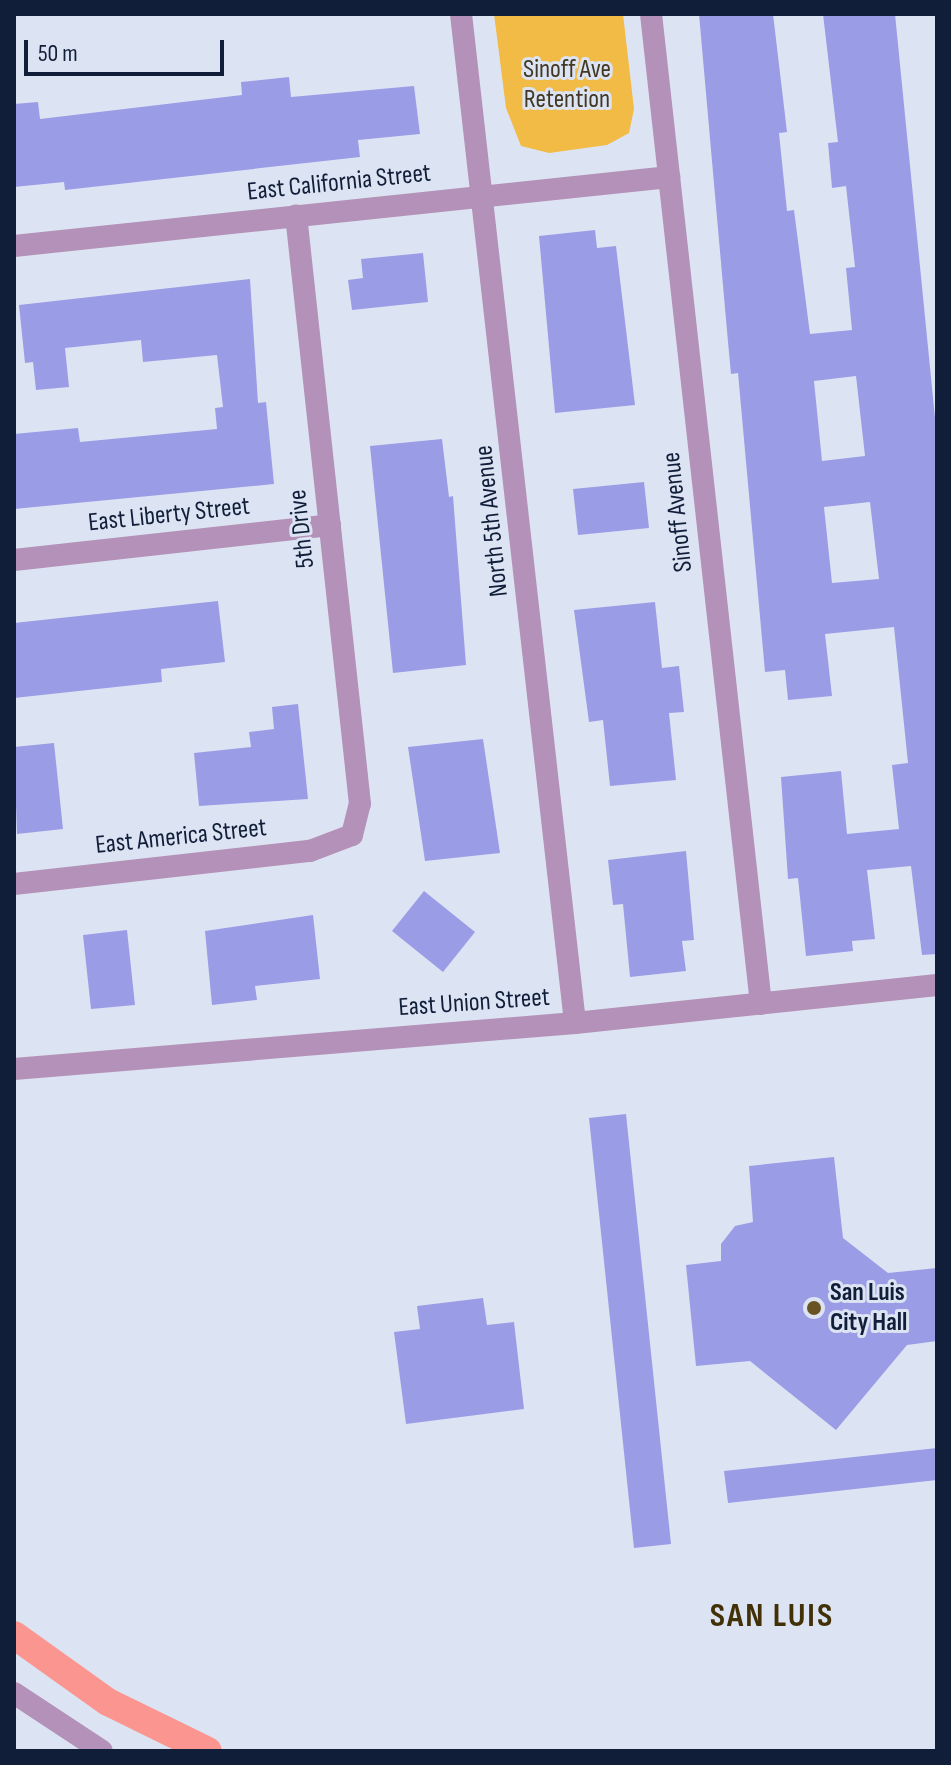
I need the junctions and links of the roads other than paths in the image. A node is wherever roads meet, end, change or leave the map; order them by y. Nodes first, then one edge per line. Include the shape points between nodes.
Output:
1 (461, 14) edge
2 (651, 14) edge
3 (669, 177) junction
4 (484, 196) junction
5 (296, 215) junction
6 (14, 246) edge
7 (330, 525) junction
8 (14, 560) edge
9 (352, 835) joint
10 (14, 884) edge
11 (937, 985) edge
12 (761, 1004) junction
13 (575, 1023) junction
14 (14, 1069) edge
15 (14, 1693) edge
16 (102, 1751) edge

1 - 4 street, North 5th Avenue
2 - 3 street, Sinoff Avenue
3 - 4 street, East California Street
3 - 12 street, Sinoff Avenue
4 - 5 street, East California Street
4 - 13 street, North 5th Avenue
5 - 6 street, East California Street
5 - 7 street, 5th Drive
7 - 8 street, East Liberty Street
7 - 9 street, 5th Drive via 360,804
9 - 10 street, East America Street via 310,851
11 - 12 street, East Union Street
12 - 13 street, East Union Street
13 - 14 street, East Union Street
15 - 16 street

